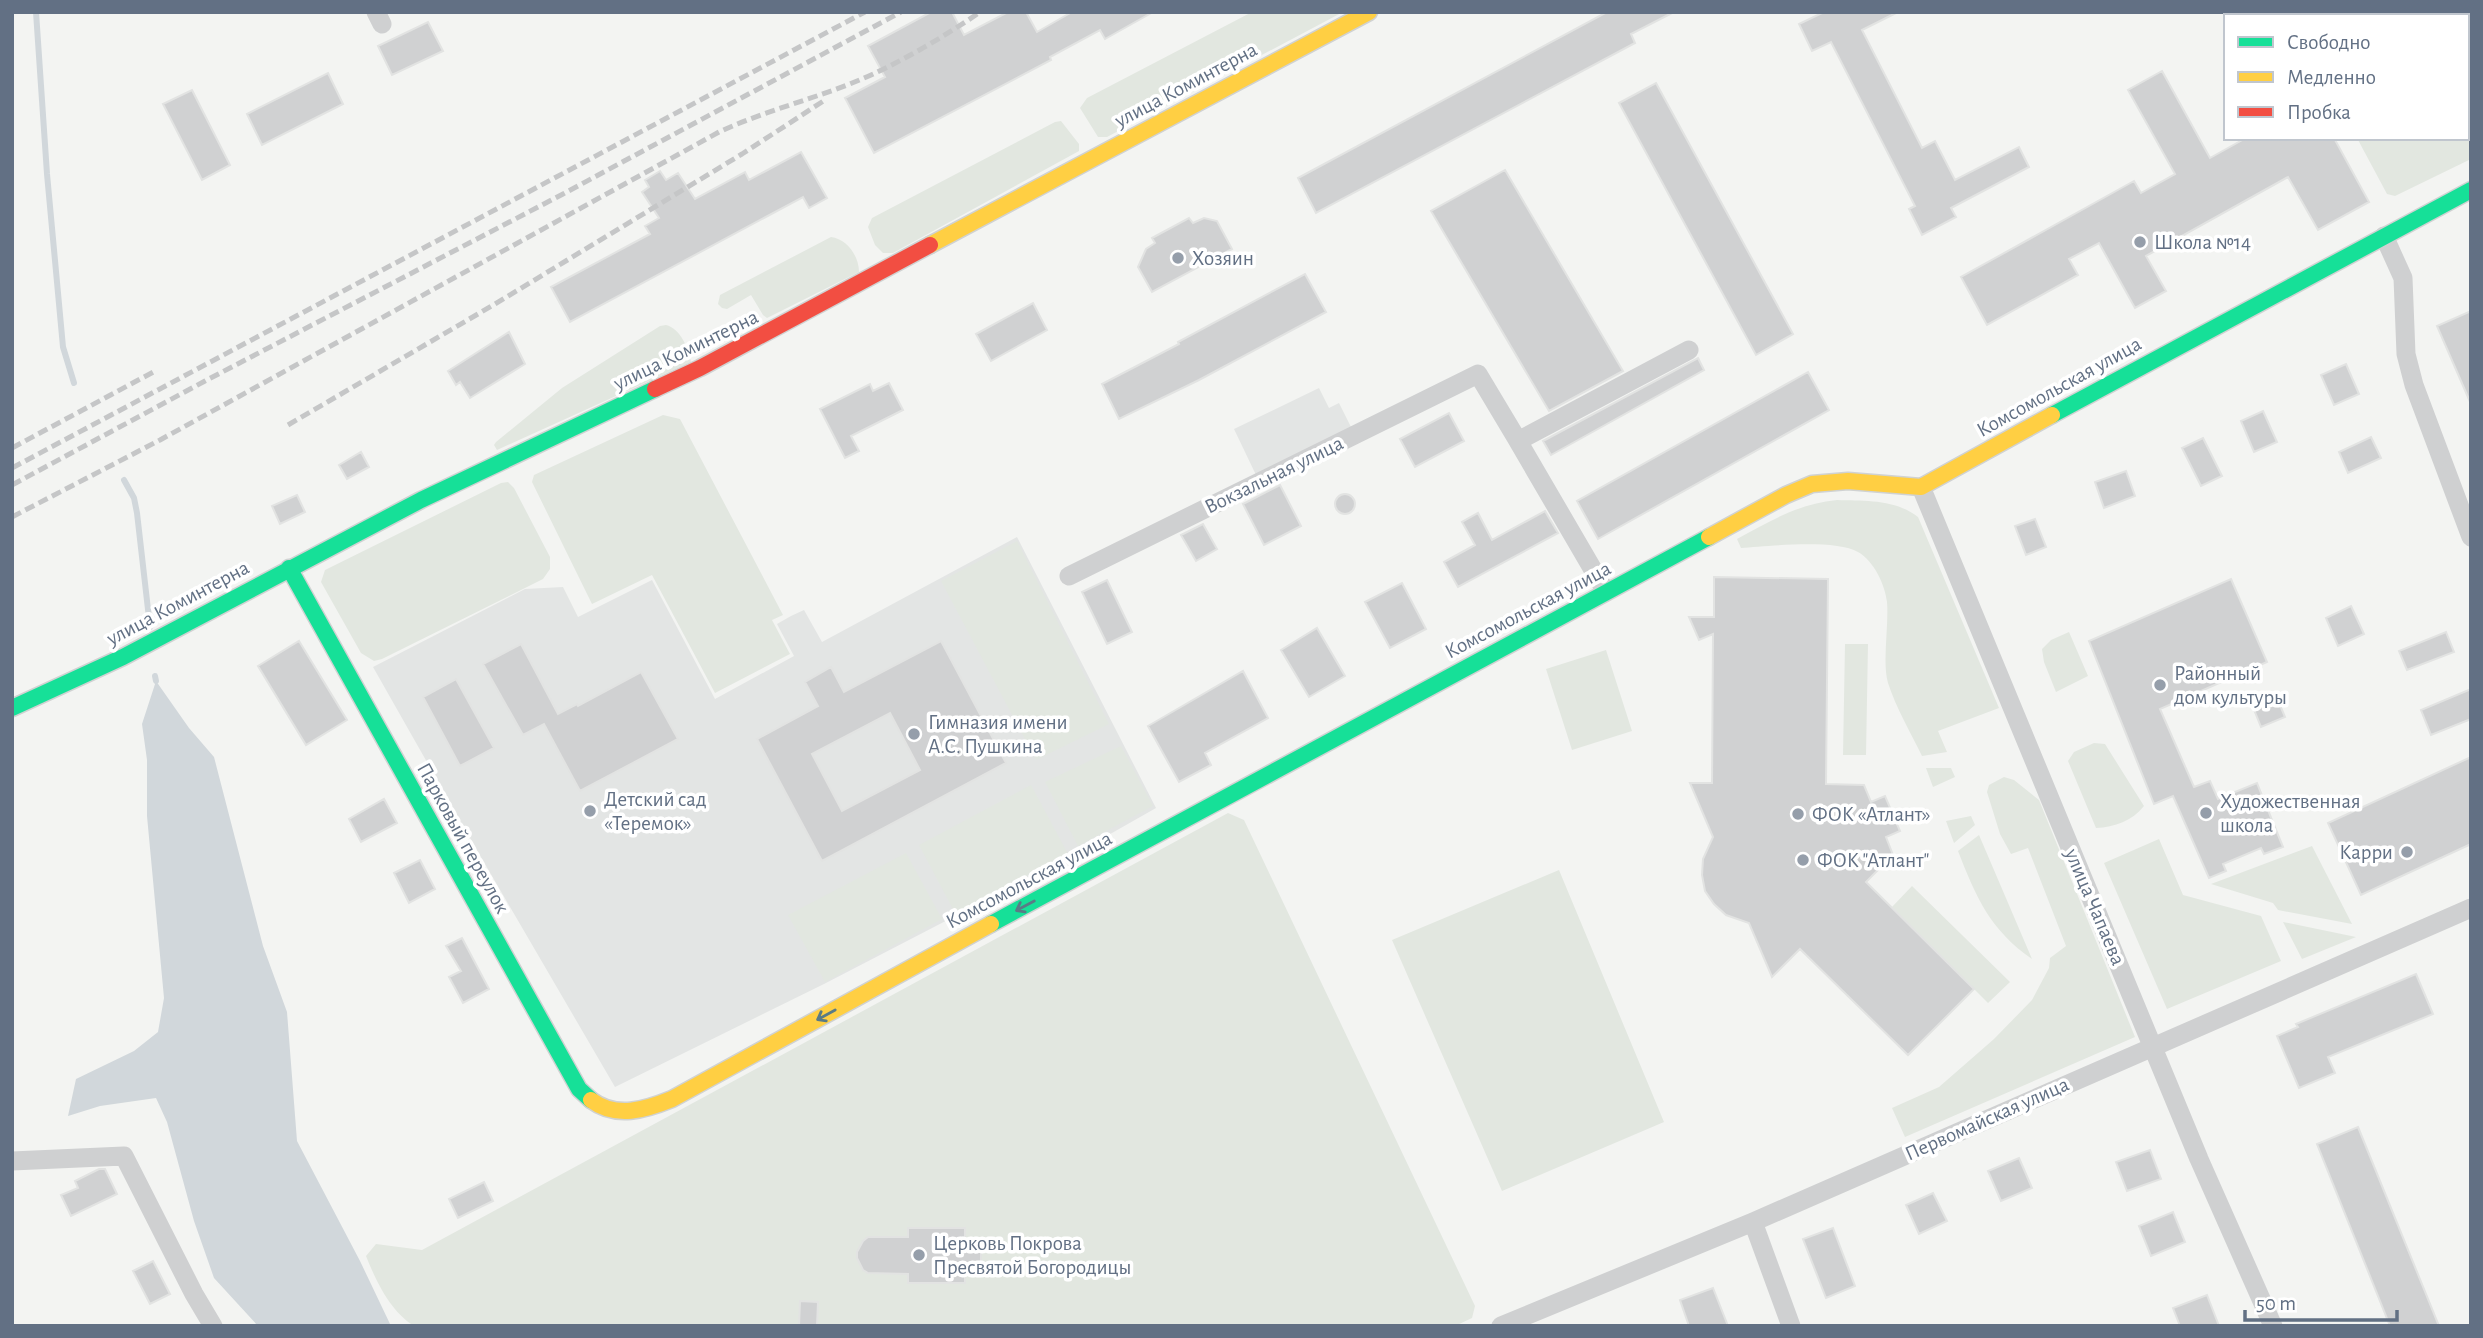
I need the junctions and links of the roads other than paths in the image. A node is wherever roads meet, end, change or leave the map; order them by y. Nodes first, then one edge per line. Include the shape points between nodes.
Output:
1 (1369, 12) edge
2 (2471, 190) edge
3 (2384, 236) junction
4 (1689, 349) dead end
5 (1518, 441) junction
6 (1921, 487) junction
7 (2471, 537) edge
8 (289, 568) junction
9 (1069, 576) dead end
10 (1606, 592) junction
11 (12, 708) edge
12 (2471, 908) edge
13 (2153, 1046) junction
14 (616, 1112) joint
15 (12, 1161) edge
16 (1753, 1222) junction
17 (213, 1326) edge
18 (1501, 1326) edge
19 (1791, 1326) edge
20 (2273, 1326) edge

1 - 8 street, улица Коминтерна via 712,362
2 - 3 street, Комсомольская улица
3 - 6 street, Комсомольская улица
3 - 7 street via 2403,278 2406,354 2414,385
4 - 5 street
5 - 9 street, Вокзальная улица via 1478,374
5 - 10 street
6 - 10 street, Комсомольская улица via 1848,481 1812,484
6 - 13 street, улица Чапаева
8 - 11 street, улица Коминтерна via 110,663
8 - 14 street, Парковый переулок via 579,1089 590,1102
10 -> 14 street, Комсомольская улица via 703,1084 644,1109
12 - 13 street, Первомайская улица
13 - 16 street, Первомайская улица
13 - 20 street, улица Чапаева
15 - 17 street via 124,1156
16 - 18 street, Первомайская улица
16 - 19 street

